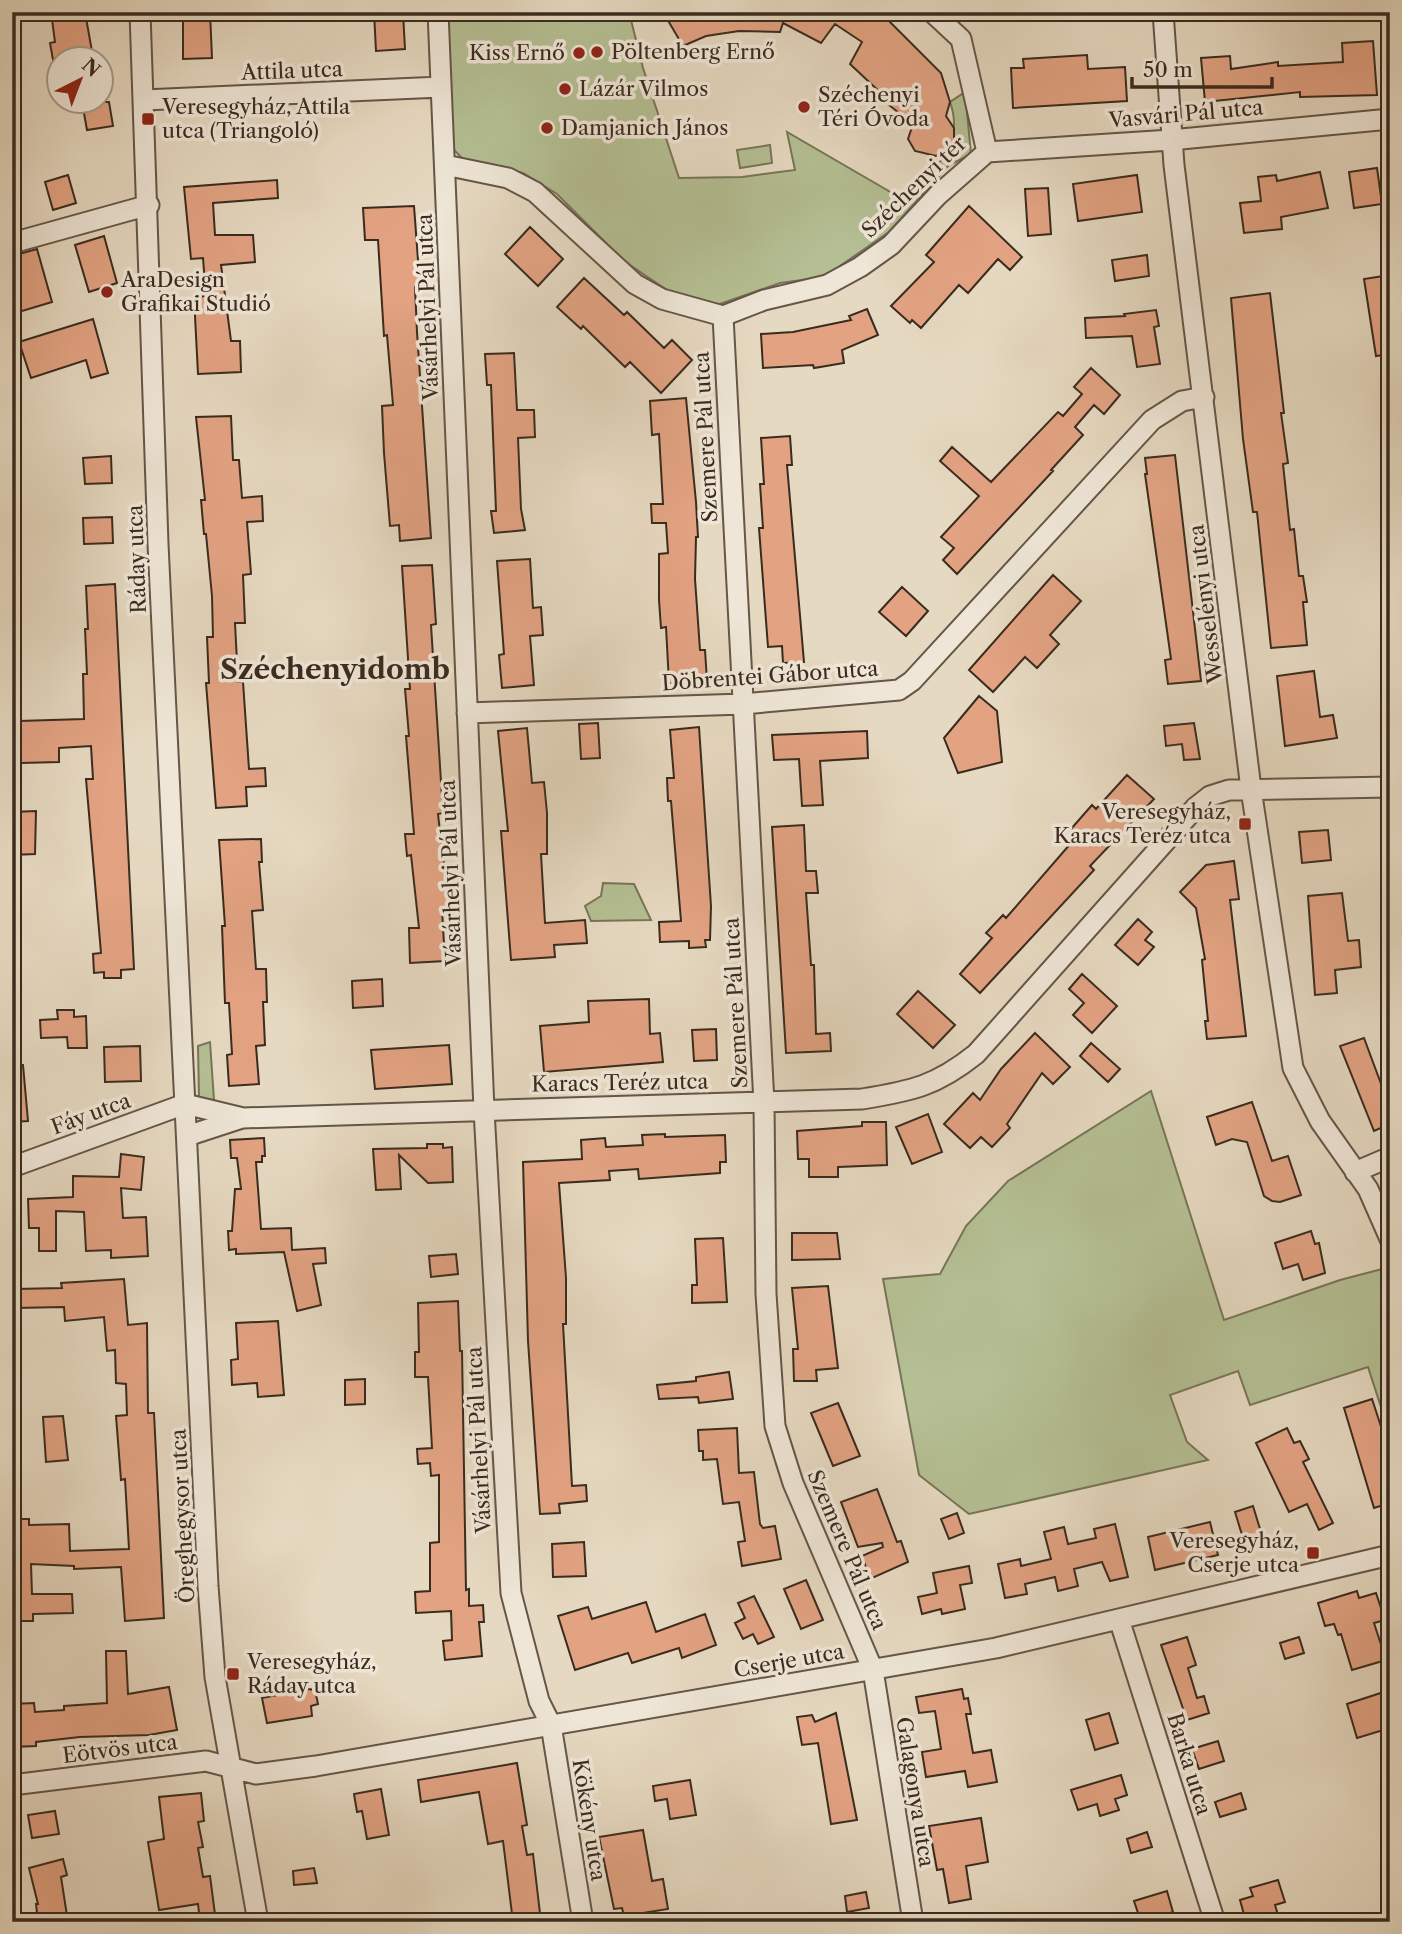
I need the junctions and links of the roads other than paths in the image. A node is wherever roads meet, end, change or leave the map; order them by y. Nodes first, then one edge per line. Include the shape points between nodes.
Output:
1 (140, 12) edge
2 (438, 12) edge
3 (932, 12) edge
4 (1163, 12) edge
5 (441, 87) junction
6 (144, 100) junction
7 (1390, 118) edge
8 (1171, 140) junction
9 (986, 152) junction
10 (445, 165) junction
11 (149, 205) junction
12 (12, 243) edge
13 (723, 316) junction
14 (1204, 397) junction
15 (743, 704) junction
16 (467, 712) junction
17 (1390, 787) edge
18 (1251, 789) junction
19 (764, 1103) junction
20 (185, 1104) junction
21 (484, 1110) junction
22 (243, 1118) junction
23 (187, 1136) junction
24 (1390, 1157) edge
25 (12, 1167) edge
26 (1355, 1172) junction
27 (1390, 1239) edge
28 (1390, 1555) edge
29 (1119, 1619) junction
30 (873, 1670) junction
31 (551, 1726) junction
32 (233, 1766) junction
33 (12, 1785) edge
34 (258, 1922) edge
35 (583, 1922) edge
36 (912, 1922) edge
37 (1214, 1922) edge

1 - 6 street, Ráday utca
2 - 5 street, Vásárhelyi Pál utca
3 - 9 street, Széchenyi tér via 961,39
4 - 8 street, Wesselényi utca
5 - 6 street, Attila utca
5 - 10 street, Vásárhelyi Pál utca
6 - 11 street, Ráday utca
7 - 8 street, Vasvári Pál utca
8 - 9 street, Vasvári Pál utca
8 - 14 street, Wesselényi utca
9 - 13 street, Széchenyi tér via 891,245 860,267 827,285 764,300
10 - 13 street via 508,178 535,192 635,284 662,299
10 - 16 street, Vásárhelyi Pál utca
11 - 12 street
11 - 20 street, Ráday utca via 158,544
13 - 15 street, Szemere Pál utca
14 - 15 street, Döbrentei Gábor utca via 1182,401 1152,420 899,690
14 - 18 street, Wesselényi utca
15 - 16 street, Döbrentei Gábor utca
15 - 19 street, Szemere Pál utca
16 - 21 street, Vásárhelyi Pál utca
17 - 18 street, Karacs Teréz utca
18 - 19 street, Karacs Teréz utca via 1229,789 1196,807 976,1054 933,1084 862,1100
18 - 26 street, Wesselényi utca via 1293,1069 1320,1121
19 - 21 street, Karacs Teréz utca
19 - 30 street, Szemere Pál utca via 766,1294 775,1426 793,1483
20 - 22 street, Karacs Teréz utca
20 - 23 street, Öreghegysor utca
20 - 25 street, Fáy utca
21 - 22 street, Karacs Teréz utca
21 - 31 street, Vásárhelyi Pál utca via 511,1593 539,1701
22 - 23 street, Karacs Teréz utca
23 - 32 street, Öreghegysor utca via 208,1586 215,1676
24 - 26 street
26 - 27 street, Wesselényi utca via 1383,1217
28 - 29 street, Cserje utca
29 - 30 street, Cserje utca
29 - 37 street, Barka utca
30 - 31 street, Cserje utca
30 - 36 street, Galagonya utca
31 - 32 street, Cserje utca via 257,1774
31 - 35 street, Kökény utca
32 - 33 street, Eötvös utca via 206,1761
32 - 34 street, Öreghegysor utca

